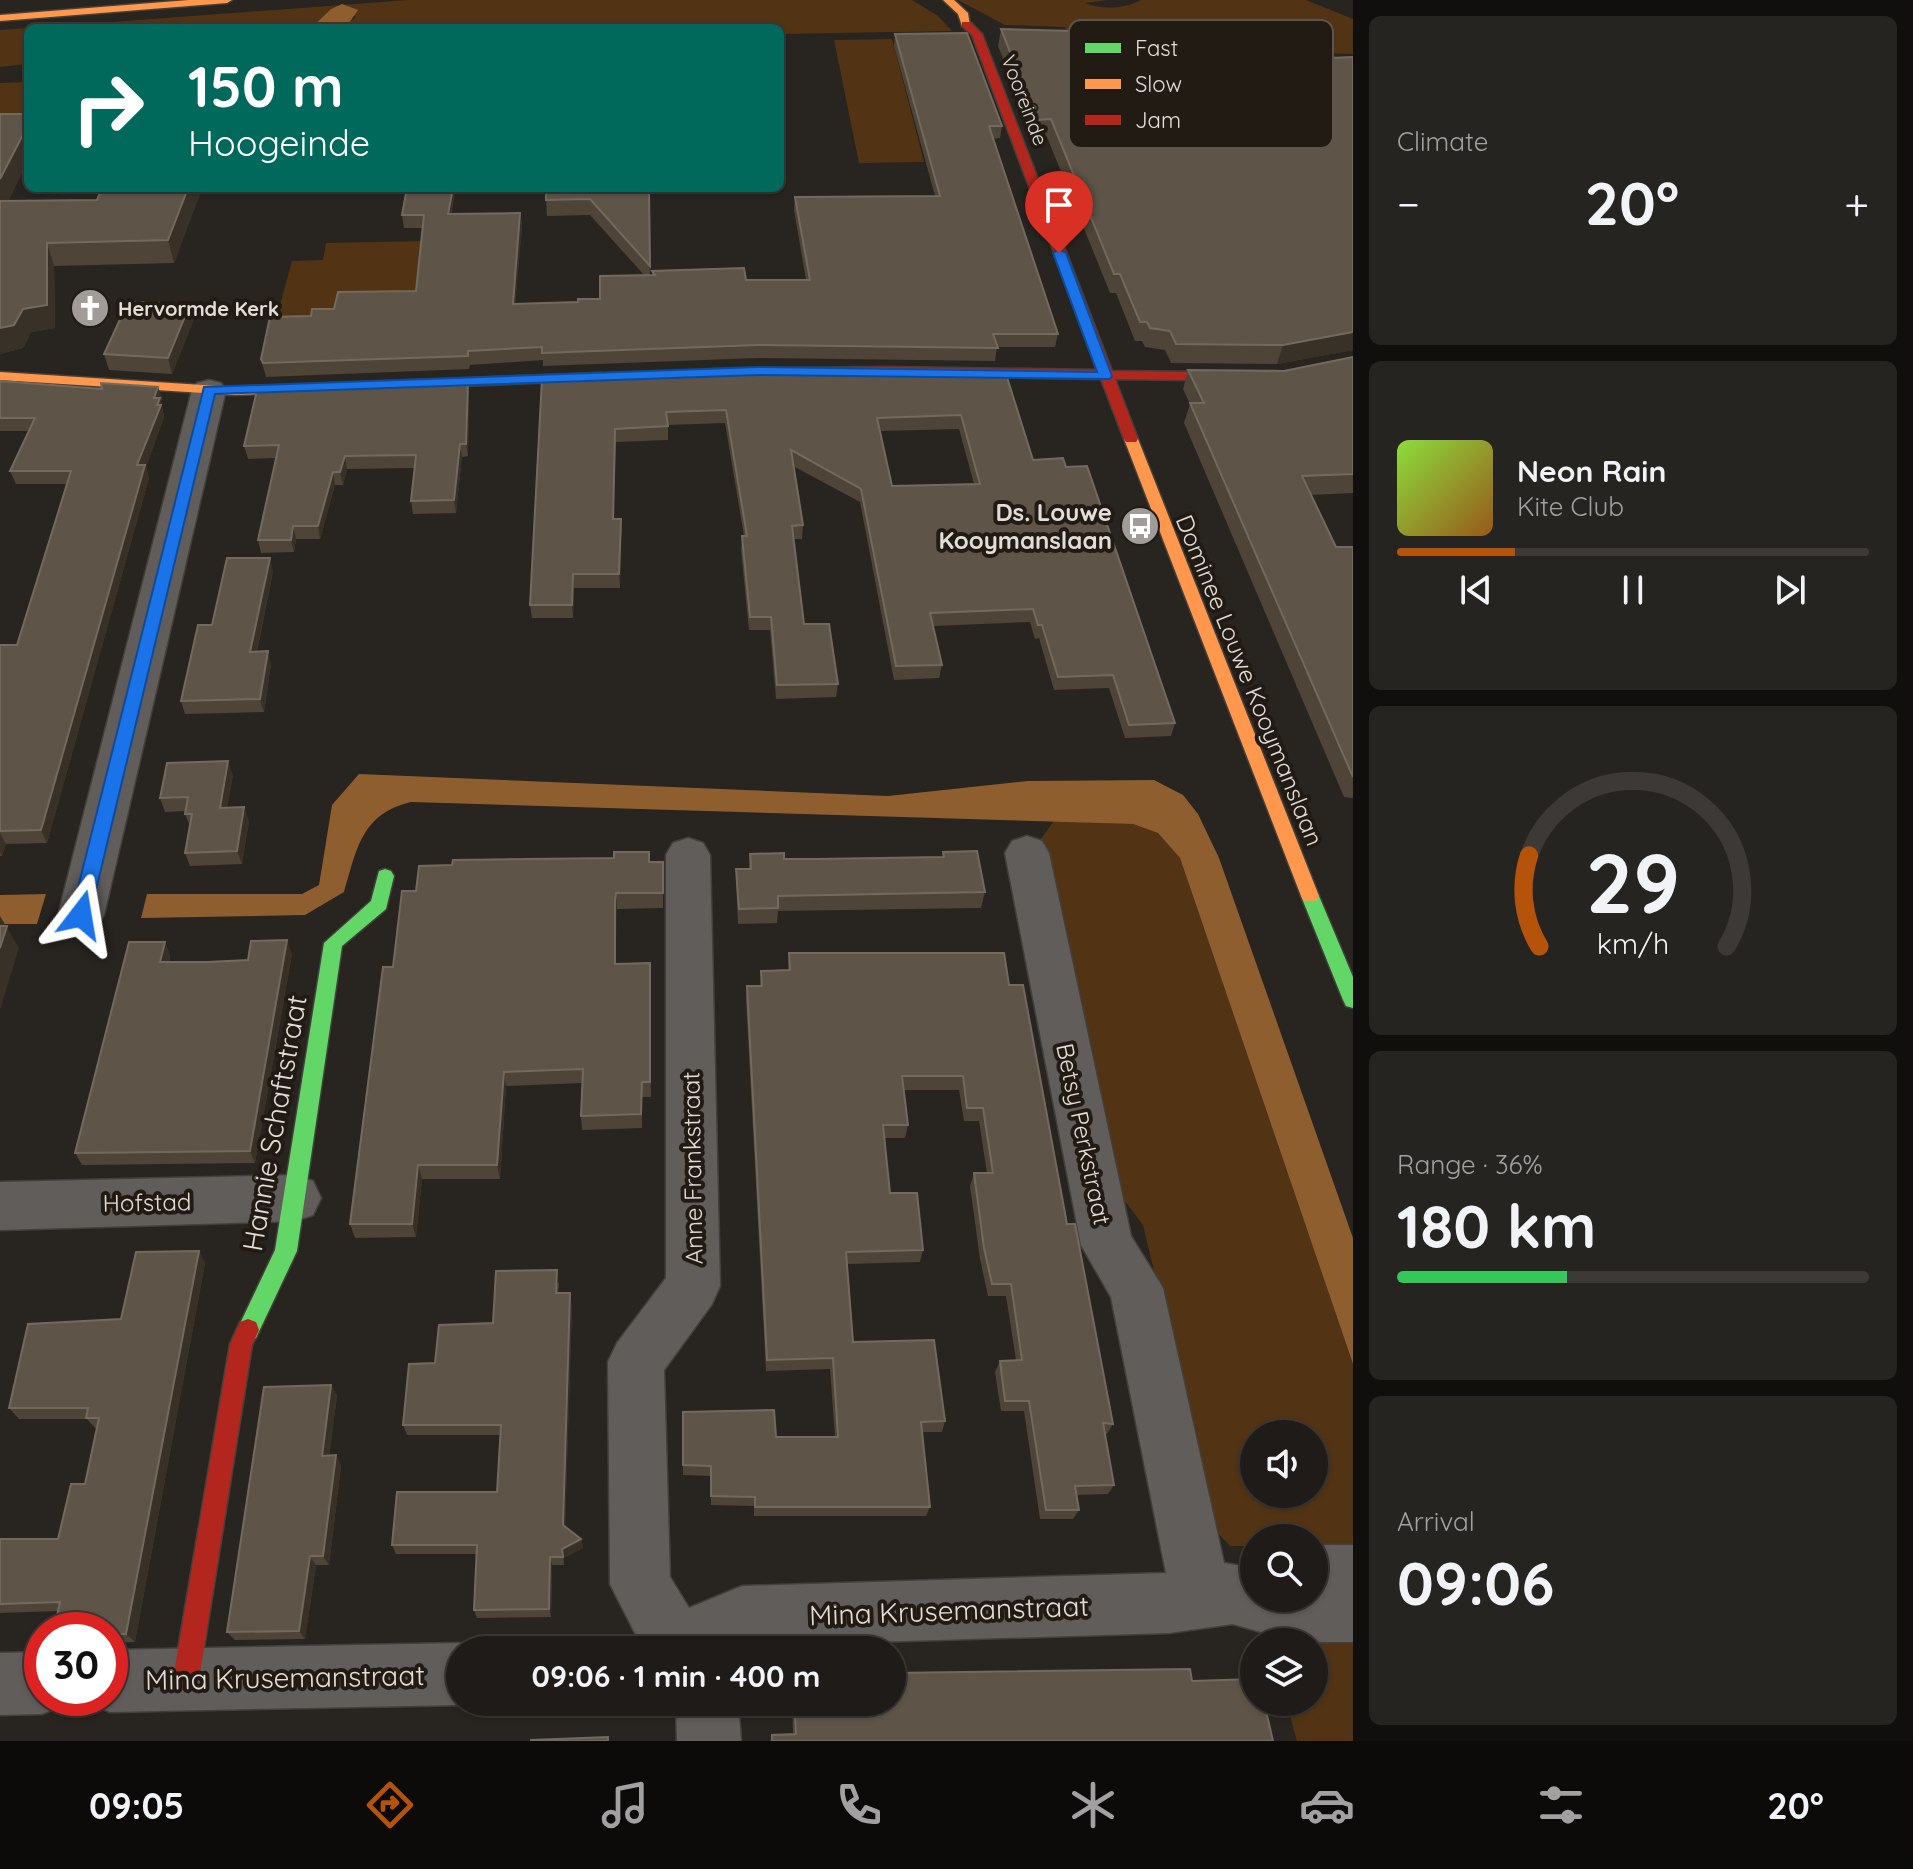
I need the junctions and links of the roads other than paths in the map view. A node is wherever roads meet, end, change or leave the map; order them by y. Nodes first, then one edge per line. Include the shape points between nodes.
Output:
1 (24, 0) edge
2 (227, 0) edge
3 (948, 0) edge
4 (0, 2) edge
5 (0, 18) edge
6 (1353, 362) edge
7 (695, 373) edge
8 (0, 376) edge
9 (615, 376) edge
10 (1106, 376) junction
11 (209, 390) junction
12 (1027, 853) dead end
13 (688, 855) dead end
14 (385, 876) dead end
15 (81, 915) dead end
16 (1353, 1000) edge
17 (295, 1198) junction
18 (0, 1206) edge
19 (1328, 1575) edge
20 (1353, 1575) edge
21 (1240, 1592) edge
22 (1240, 1595) edge
23 (1296, 1612) edge
24 (1353, 1612) edge
25 (666, 1636) edge
26 (698, 1636) edge
27 (446, 1674) edge
28 (186, 1679) junction
29 (128, 1681) edge
30 (24, 1683) edge
31 (0, 1684) edge
32 (708, 1716) edge
33 (709, 1741) edge

1 - 4 main road
2 - 5 main road
3 - 10 main road, Vooreinde via 977,34
6 - 10 main road via 1277,377
7 - 10 main road
8 - 11 main road
9 - 11 main road
10 - 16 main road, Dominee Louwe Kooymanslaan
11 - 15 street
12 - 21 street, Betsy Perkstraat via 1107,1245 1136,1288
13 - 25 street, Anne Frankstraat via 693,1286 636,1362 640,1584
14 - 17 main road, Hannie Schaftstraat via 380,904 333,943
17 - 18 street, Hofstad
17 - 28 main road, Hannie Schaftstraat via 286,1251 241,1344
19 - 20 street
22 - 26 street, Mina Krusemanstraat via 1169,1603 742,1616
23 - 24 street
27 - 28 street, Mina Krusemanstraat
28 - 29 street, Mina Krusemanstraat
30 - 31 street
32 - 33 street

